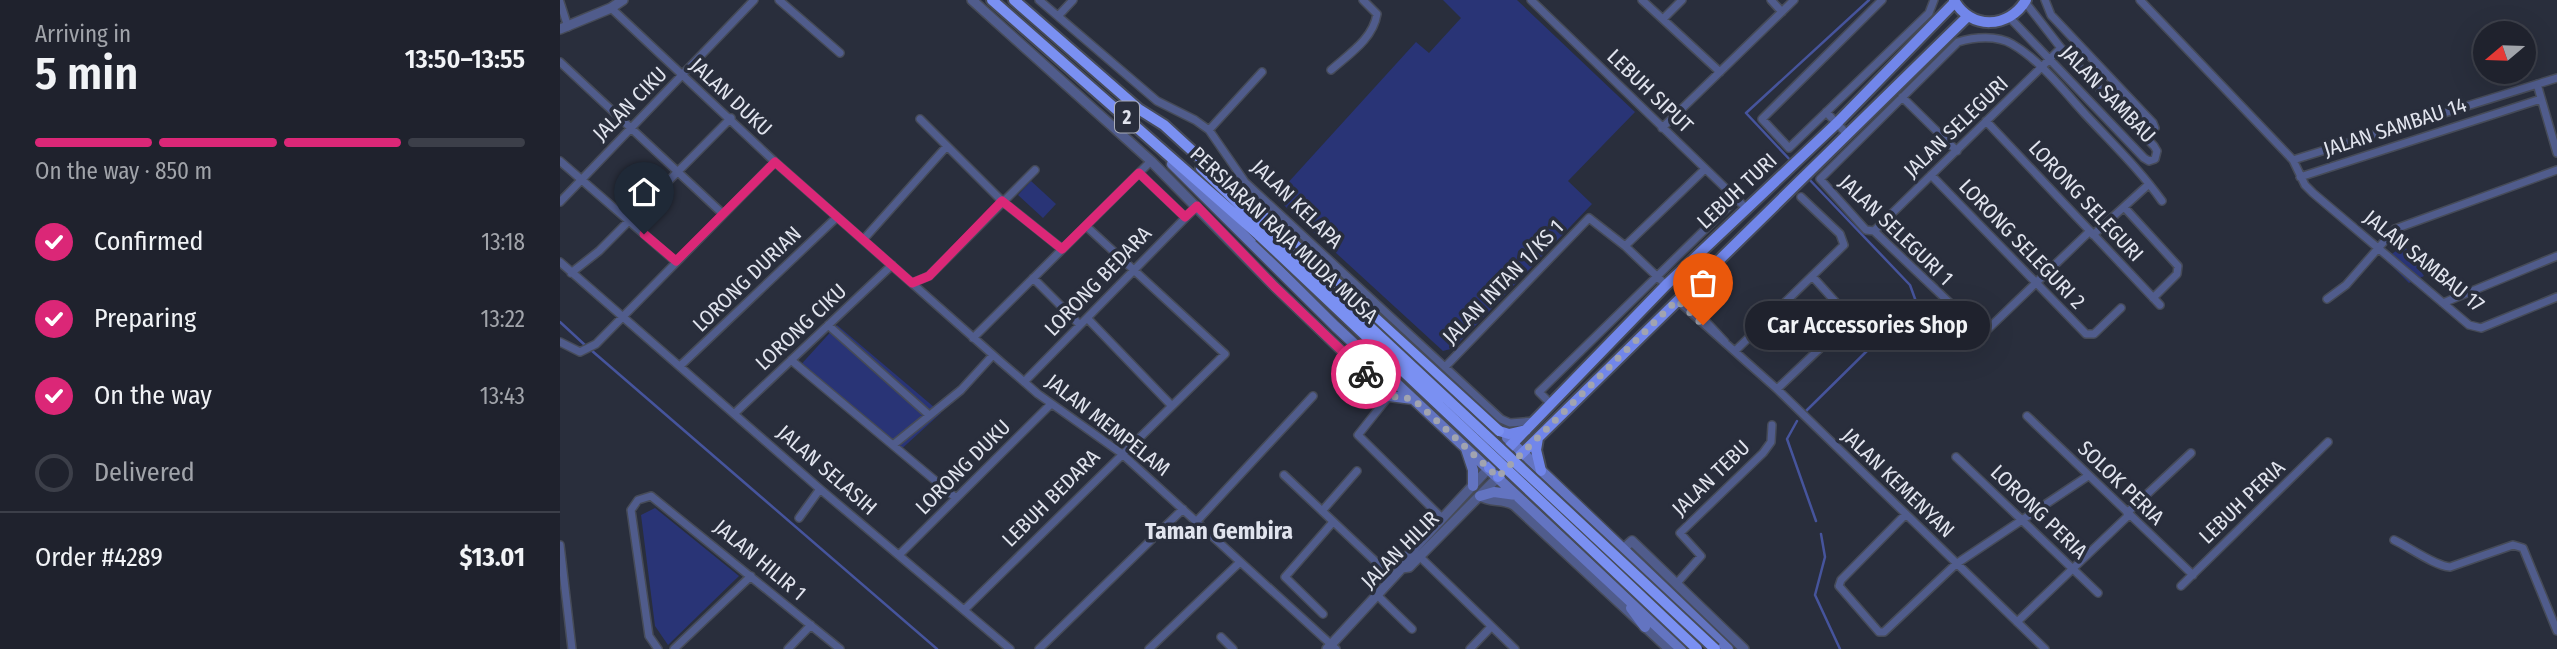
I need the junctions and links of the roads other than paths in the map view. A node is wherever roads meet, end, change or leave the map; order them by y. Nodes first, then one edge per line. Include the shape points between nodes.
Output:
1 (623, 0) edge
2 (754, 0) edge
3 (779, 0) edge
4 (972, 0) edge
5 (992, 0) edge
6 (1014, 0) edge
7 (1040, 0) edge
8 (1073, 0) edge
9 (1531, 0) edge
10 (1642, 0) edge
11 (1682, 0) edge
12 (1771, 0) edge
13 (1794, 0) edge
14 (1882, 0) edge
15 (1934, 0) edge
16 (2045, 0) edge
17 (2140, 0) edge
18 (1954, 1) edge
19 (2026, 1) edge
20 (560, 2) edge
21 (1370, 2) edge
22 (611, 8) junction
23 (1782, 12) junction
24 (1059, 15) junction
25 (1968, 16) junction
26 (2010, 18) junction
27 (1663, 19) junction
28 (564, 28) edge
29 (2061, 48) junction
30 (840, 54) dead end
31 (2050, 58) junction
32 (560, 62) edge
33 (2041, 68) junction
34 (1331, 70) dead end
35 (1262, 72) dead end
36 (1720, 72) junction
37 (683, 76) junction
38 (2557, 78) edge
39 (2537, 84) junction
40 (1902, 97) junction
41 (2541, 99) junction
42 (1137, 108) junction
43 (1826, 112) junction
44 (731, 118) junction
45 (920, 119) dead end
46 (1986, 121) junction
47 (1837, 123) junction
48 (1662, 128) junction
49 (630, 129) junction
50 (1141, 130) junction
51 (1209, 130) junction
52 (1847, 134) junction
53 (2147, 138) junction
54 (947, 146) junction
55 (1957, 151) junction
56 (2557, 153) edge
57 (2292, 160) junction
58 (560, 161) edge
59 (1151, 161) junction
60 (775, 162) junction
61 (1705, 169) junction
62 (1035, 170) dead end
63 (2557, 170) edge
64 (678, 172) junction
65 (1139, 173) junction
66 (1931, 175) junction
67 (1810, 176) junction
68 (2300, 177) junction
69 (581, 180) junction
70 (2149, 184) junction
71 (1801, 197) dead end
72 (1735, 199) junction
73 (1002, 201) junction
74 (2162, 201) dead end
75 (560, 202) edge
76 (1197, 206) junction
77 (2124, 207) junction
78 (1745, 208) junction
79 (723, 214) junction
80 (837, 217) junction
81 (1185, 217) junction
82 (629, 221) junction
83 (1086, 226) junction
84 (1874, 231) junction
85 (1263, 233) junction
86 (2092, 233) junction
87 (863, 240) junction
88 (1625, 246) junction
89 (2377, 247) junction
90 (1062, 249) junction
91 (2557, 256) edge
92 (1693, 259) junction
93 (676, 261) junction
94 (560, 262) edge
95 (891, 265) junction
96 (1132, 271) junction
97 (571, 273) junction
98 (1657, 275) junction
99 (1812, 276) junction
100 (1033, 278) junction
101 (912, 283) junction
102 (2034, 284) junction
103 (1666, 285) junction
104 (1679, 297) junction
105 (2153, 298) junction
106 (2557, 298) edge
107 (2328, 299) dead end
108 (2443, 303) junction
109 (1952, 305) dead end
110 (2160, 305) dead end
111 (2121, 308) dead end
112 (622, 315) junction
113 (1087, 318) junction
114 (828, 325) junction
115 (1080, 325) junction
116 (1335, 327) junction
117 (1988, 329) dead end
118 (1327, 336) junction
119 (1403, 336) junction
120 (974, 338) junction
121 (560, 342) edge
122 (1735, 351) junction
123 (993, 355) junction
124 (791, 360) junction
125 (681, 366) junction
126 (1445, 367) junction
127 (1024, 382) junction
128 (1777, 389) junction
129 (1313, 396) dead end
130 (1389, 396) junction
131 (1471, 398) junction
132 (1413, 399) junction
133 (1051, 404) junction
134 (1551, 404) junction
135 (1171, 405) junction
136 (735, 414) junction
137 (929, 415) junction
138 (2027, 416) dead end
139 (1536, 420) junction
140 (1441, 425) junction
141 (1772, 425) dead end
142 (1499, 430) junction
143 (1527, 430) junction
144 (1539, 435) junction
145 (2328, 442) dead end
146 (1513, 444) junction
147 (893, 445) junction
148 (1464, 446) junction
149 (1522, 452) junction
150 (1121, 453) junction
151 (2191, 453) dead end
152 (1956, 457) dead end
153 (1489, 468) junction
154 (1357, 471) dead end
155 (1541, 471) junction
156 (1284, 475) dead end
157 (2088, 476) junction
158 (1498, 477) junction
159 (1473, 486) junction
160 (1555, 486) junction
161 (820, 489) junction
162 (1480, 496) junction
163 (1520, 497) junction
164 (956, 498) junction
165 (1183, 509) junction
166 (1534, 509) junction
167 (1322, 511) junction
168 (1906, 514) junction
169 (2128, 514) junction
170 (799, 518) dead end
171 (1442, 518) junction
172 (2021, 519) junction
173 (1197, 521) junction
174 (1334, 522) junction
175 (2394, 540) dead end
176 (560, 545) edge
177 (1622, 550) junction
178 (1416, 553) junction
179 (900, 554) junction
180 (1239, 563) junction
181 (1956, 564) junction
182 (2073, 568) junction
183 (2193, 575) junction
184 (751, 576) junction
185 (1393, 578) junction
186 (1676, 583) junction
187 (2181, 586) dead end
188 (1616, 588) junction
189 (2098, 593) dead end
190 (1378, 596) junction
191 (563, 599) edge
192 (964, 610) junction
193 (1323, 614) dead end
194 (2017, 622) junction
195 (811, 625) junction
196 (1491, 627) junction
197 (1645, 627) junction
198 (1412, 629) dead end
199 (1724, 629) junction
200 (2557, 631) edge
201 (1712, 634) junction
202 (1221, 636) dead end
203 (1331, 648) edge
204 (572, 649) edge
205 (658, 649) edge
206 (674, 649) edge
207 (788, 649) edge
208 (840, 649) edge
209 (1010, 649) edge
210 (1039, 649) edge
211 (1149, 649) edge
212 (1233, 649) edge
213 (1470, 649) edge
214 (1515, 649) edge
215 (1669, 649) edge
216 (1681, 649) edge
217 (1697, 649) edge
218 (1715, 649) edge
219 (1728, 649) edge
220 (1744, 649) edge
221 (2045, 649) edge

1 - 22 street
2 - 37 street, JALAN CIKU
3 - 30 street
4 - 59 street
5 - 50 highway, PERSIARAN RAJA MUDA MUSA / 2
6 - 42 highway, PERSIARAN RAJA MUDA MUSA / 2
7 - 24 street, JALAN KELAPA
8 - 24 street
9 - 48 street, LEBUH SIPUT
10 - 27 street
11 - 27 street
12 - 23 street
13 - 23 street
14 - 43 street via 1762,120 1789,148
15 - 43 street via 1928,13
16 - 53 street via 2051,15 2153,123 2155,128
17 - 57 street, JALAN SAMBAU 17
18 - 25 main road, LEBUH TURI
18 - 47 main road, LEBUH TURI
19 - 26 main road
19 - 29 street, JALAN SAMBAU
20 - 28 street
21 - 34 street via 1377,14 1366,38
22 - 28 street
22 - 37 street, JALAN DUKU
23 - 36 street
24 - 51 street, JALAN KELAPA via 1157,101
25 - 26 main road via 1989,23
25 - 52 main road, LEBUH TURI
26 - 31 street, JALAN SAMBAU
27 - 36 street
29 - 31 street, JALAN SELEGURI
29 - 53 street, JALAN SAMBAU
31 - 33 street, JALAN SELEGURI
31 - 53 street, JALAN SAMBAU via 2149,161 2157,151
32 - 49 street
33 - 40 street, LEBUH TURI via 2010,43 1970,38 1958,42
33 - 46 street, JALAN SELEGURI
33 - 70 street, LEBUH TURI
35 - 51 street
36 - 48 street
37 - 44 street, JALAN DUKU
37 - 49 street, JALAN CIKU
38 - 39 street
39 - 41 street
39 - 57 street
40 - 55 street
40 - 67 street, LEBUH TURI
41 - 56 street
41 - 68 street, JALAN SAMBAU 14
42 - 85 highway, PERSIARAN RAJA MUDA MUSA / 2
42 - 119 highway via 1164,125
43 - 47 street
44 - 60 street, JALAN DUKU
44 - 64 street
45 - 54 street
46 - 55 street, JALAN SELEGURI
46 - 86 street, LORONG SELEGURI
47 - 52 street
47 - 78 main road, LEBUH TURI
48 - 61 street, LEBUH SIPUT
49 - 64 street
49 - 69 street, JALAN CIKU
50 - 85 highway, PERSIARAN RAJA MUDA MUSA / 2
50 - 116 main road
51 - 119 street, JALAN KELAPA via 1245,182
52 - 67 main road, LEBUH TURI
54 - 73 street
54 - 87 street
55 - 66 street, JALAN SELEGURI
57 - 68 street, JALAN SAMBAU 17
58 - 69 street
59 - 65 street
59 - 76 street
60 - 79 street
60 - 80 street, JALAN DUKU
61 - 72 street, LEBUH SIPUT
61 - 88 street
62 - 73 street
63 - 89 street via 2395,229
64 - 79 street
64 - 82 street
65 - 81 street
65 - 83 street
66 - 84 street, JALAN SELEGURI
66 - 102 street, LORONG SELEGURI 2
67 - 84 street, JALAN SELEGURI 1 via 1866,230
67 - 104 main road, LEBUH TURI
68 - 89 street, JALAN SAMBAU 17
69 - 75 street, JALAN CIKU
69 - 82 street
70 - 74 street, LEBUH TURI
70 - 77 street
71 - 99 street via 1844,240 1844,246
72 - 78 street, LEBUH SIPUT
72 - 98 street
73 - 90 street
73 - 101 street via 929,276
76 - 81 street, LORONG BEDARA
76 - 118 street
77 - 86 street
77 - 105 street via 2178,266
78 - 92 main road, LEBUH TURI
79 - 93 street
80 - 87 street, JALAN DUKU
80 - 125 street, LORONG DURIAN
81 - 96 street, LORONG BEDARA
82 - 93 street
82 - 97 street
83 - 90 street
83 - 96 street
84 - 109 street, JALAN SELEGURI 1
85 - 217 highway, PERSIARAN RAJA MUDA MUSA / 2, bridge
85 - 218 highway, PERSIARAN RAJA MUDA MUSA / 2, bridge
86 - 102 street
86 - 105 street, LORONG SELEGURI
87 - 95 street, JALAN DUKU
88 - 98 street
88 - 126 street, JALAN INTAN 1/KS 1 via 1594,219 1585,221
89 - 107 street
89 - 108 street, JALAN SAMBAU 17
90 - 100 street
91 - 108 street
92 - 103 main road, LEBUH TURI
92 - 104 main road via 1679,278
93 - 112 street
94 - 97 street, JALAN SELASIH
95 - 101 street, JALAN MEMPELAM
95 - 114 street, LORONG CIKU
96 - 113 street, LORONG BEDARA
96 - 135 street, LEBUH BEDARA via 1225,354
97 - 112 street, JALAN SELASIH
98 - 103 street
98 - 134 street via 1539,392
99 - 122 street
99 - 128 street via 1851,319
100 - 115 street
100 - 120 street
101 - 120 street, JALAN MEMPELAM
102 - 111 street, LORONG SELEGURI 2 via 2088,335
102 - 117 street
103 - 134 main road, LEBUH TURI
104 - 122 street, JALAN KEMENYAN
104 - 144 main road, LEBUH TURI
105 - 110 street, LORONG SELEGURI
106 - 108 street, JALAN SAMBAU 17 via 2481,328 2469,325
112 - 121 street via 587,349 579,352
112 - 125 street, JALAN SELASIH
113 - 115 street, LORONG BEDARA
113 - 135 street
114 - 124 street, LORONG CIKU
114 - 137 street
115 - 127 street, LORONG BEDARA
116 - 118 main road
116 - 132 main road
118 - 130 street
119 - 126 street, JALAN KELAPA
119 - 131 highway
120 - 123 street, JALAN MEMPELAM
122 - 128 street, JALAN KEMENYAN
123 - 127 street, JALAN MEMPELAM
123 - 137 street via 961,390
124 - 136 street, LORONG CIKU
124 - 147 street
125 - 136 street, JALAN SELASIH
126 - 131 street, JALAN KELAPA
127 - 133 street, JALAN MEMPELAM
128 - 168 street, JALAN KEMENYAN
129 - 173 street
130 - 132 main road
130 - 171 street via 1358,435
131 - 139 street, JALAN KELAPA via 1510,423
131 - 140 main road via 1473,422 1466,429 1455,431
131 - 142 highway
132 - 140 main road
133 - 150 street, JALAN MEMPELAM
133 - 164 street, LORONG DUKU
134 - 139 main road, LEBUH TURI
135 - 150 street, LEBUH BEDARA
136 - 161 street, JALAN SELASIH
137 - 147 street
138 - 157 street, SOLOK PERIA
139 - 143 main road, LEBUH TURI
140 - 148 main road
141 - 186 street, JALAN TEBU via 1772,442 1763,453 1680,533 1701,556
142 - 143 main road via 1509,434
142 - 146 main road
143 - 146 main road, LEBUH TURI
144 - 149 main road, LEBUH TURI
144 - 155 main road via 1536,450
145 - 183 street, LEBUH PERIA
146 - 149 main road
146 - 153 main road, LEBUH TURI
147 - 164 street
148 - 153 main road
148 - 159 main road via 1473,470
149 - 155 main road
149 - 158 main road, LEBUH TURI
150 - 165 street, JALAN MEMPELAM
150 - 192 street, LEBUH BEDARA
151 - 169 street
152 - 172 street, LORONG PERIA
153 - 158 main road
153 - 159 street, JALAN HILIR
154 - 167 street
155 - 160 main road
156 - 167 street
157 - 169 street, SOLOK PERIA
157 - 172 street
158 - 162 street, JALAN HILIR
158 - 163 main road
159 - 171 street, JALAN HILIR
160 - 166 main road via 1534,479 1525,484
160 - 177 main road
161 - 170 street
161 - 179 street, JALAN SELASIH
162 - 163 main road via 1494,492
162 - 178 street, JALAN HILIR
162 - 197 street via 1514,505
163 - 166 main road
164 - 179 street, LORONG DUKU
165 - 173 street, JALAN MEMPELAM
165 - 210 street
166 - 188 main road
167 - 174 street
168 - 181 street, JALAN KEMENYAN
168 - 181 street via 1841,580 1842,593 1857,610 1884,632
169 - 182 street
169 - 183 street, SOLOK PERIA
171 - 178 street, JALAN HILIR
172 - 181 street
172 - 182 street, LORONG PERIA
173 - 180 street, JALAN MEMPELAM
174 - 185 street
174 - 193 street via 1285,577
175 - 200 street via 2450,567 2513,545 2523,548
176 - 191 street
177 - 186 street via 1632,541
177 - 201 main road
178 - 185 street, JALAN HILIR via 1409,567 1402,564
178 - 196 street
179 - 192 street, JALAN SELASIH
180 - 203 street, JALAN MEMPELAM
180 - 211 street
181 - 194 street, JALAN KEMENYAN
182 - 189 street, LORONG PERIA
182 - 194 street
183 - 187 street, LEBUH PERIA
184 - 195 street, JALAN HILIR 1
184 - 205 street, JALAN HILIR 1 via 658,499 638,500 631,510 649,636
184 - 206 street
185 - 190 street, JALAN HILIR
186 - 199 street
188 - 197 main road
188 - 216 main road
190 - 198 street
190 - 203 street, JALAN HILIR
191 - 204 street
192 - 209 street, JALAN SELASIH
194 - 221 street, JALAN KEMENYAN
195 - 207 street
195 - 208 street, JALAN HILIR 1
196 - 213 street
196 - 214 street
197 - 215 street
199 - 201 street
199 - 220 street
201 - 219 main road
202 - 212 street

